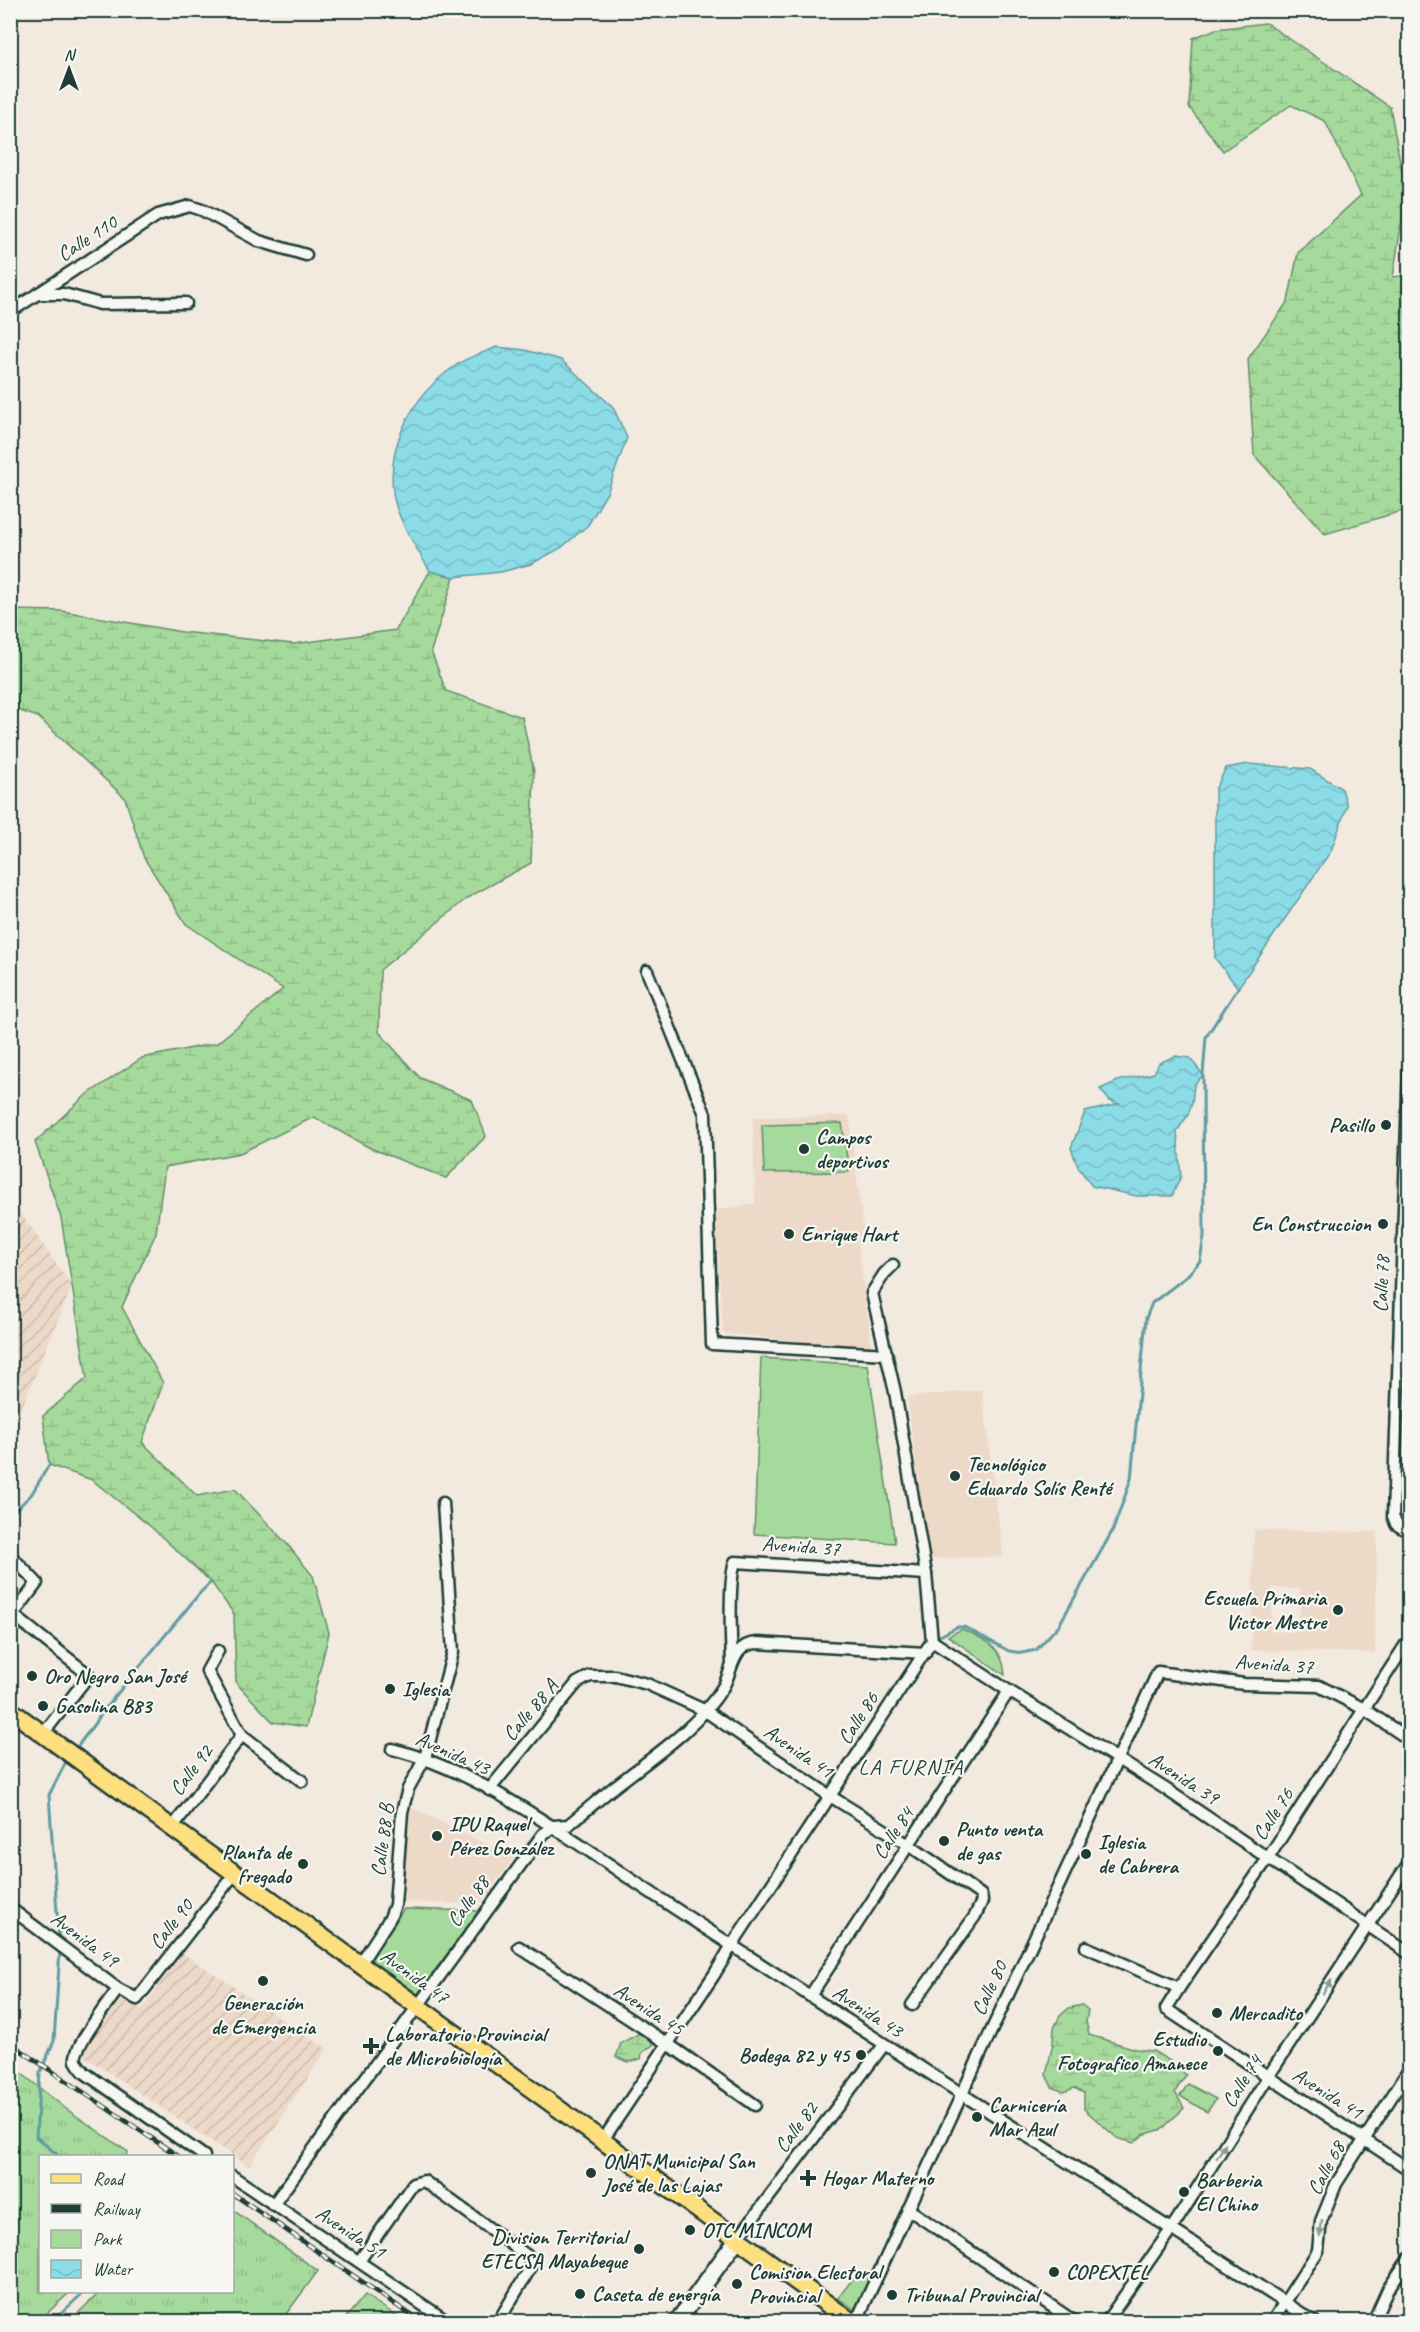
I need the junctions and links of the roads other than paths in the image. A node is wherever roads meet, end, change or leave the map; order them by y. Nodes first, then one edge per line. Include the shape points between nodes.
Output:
1 (306, 255) dead end
2 (38, 294) junction
3 (186, 303) dead end
4 (10, 312) edge
5 (647, 971) dead end
6 (1409, 1043) edge
7 (1408, 1113) edge
8 (893, 1265) dead end
9 (1405, 1306) edge
10 (887, 1354) junction
11 (442, 1503) dead end
12 (1410, 1533) edge
13 (10, 1555) edge
14 (745, 1562) joint
15 (926, 1574) junction
16 (1410, 1638) edge
17 (932, 1641) junction
18 (218, 1652) dead end
19 (925, 1653) junction
20 (732, 1663) junction
21 (1158, 1672) joint
22 (577, 1683) joint
23 (1009, 1691) junction
24 (1364, 1709) junction
25 (10, 1710) edge
26 (704, 1710) junction
27 (44, 1734) junction
28 (242, 1735) junction
29 (1410, 1740) edge
30 (392, 1749) dead end
31 (424, 1758) junction
32 (1118, 1758) junction
33 (302, 1781) dead end
34 (489, 1790) junction
35 (830, 1796) junction
36 (554, 1826) junction
37 (172, 1827) junction
38 (909, 1845) junction
39 (1268, 1858) junction
40 (1410, 1861) edge
41 (235, 1873) junction
42 (10, 1908) edge
43 (1367, 1926) junction
44 (732, 1945) junction
45 (519, 1947) dead end
46 (1086, 1947) dead end
47 (1410, 1954) edge
48 (360, 1964) junction
49 (1179, 1988) junction
50 (118, 1989) junction
51 (810, 1996) junction
52 (137, 2000) joint
53 (417, 2005) junction
54 (912, 2005) dead end
55 (1166, 2009) joint
56 (668, 2044) junction
57 (884, 2045) junction
58 (1410, 2068) edge
59 (1268, 2077) junction
60 (962, 2094) junction
61 (755, 2105) dead end
62 (1364, 2138) junction
63 (603, 2140) junction
64 (201, 2155) edge
65 (1410, 2170) edge
66 (234, 2177) edge
67 (273, 2205) junction
68 (908, 2209) junction
69 (1173, 2228) junction
70 (738, 2238) junction
71 (1410, 2257) edge
72 (360, 2260) junction
73 (1284, 2302) junction
74 (448, 2322) edge
75 (498, 2322) edge
76 (677, 2322) edge
77 (854, 2322) edge
78 (1075, 2322) edge
79 (1106, 2322) edge
80 (1272, 2322) edge
81 (1315, 2322) edge
82 (1373, 2322) edge

1 - 2 street, Calle 110 via 259,241 190,206 158,215
2 - 3 street via 64,294 100,304
2 - 4 street, Calle 110
5 - 10 street via 705,1114 712,1344
6 - 7 street, Calle 78
7 - 9 street, Calle 78
8 - 10 street via 872,1293
9 - 12 street, Calle 78 via 1393,1515 1396,1524
10 - 15 street
11 - 31 street, Calle 88 B via 453,1652
13 - 27 street via 37,1583 13,1616 89,1675
14 - 15 street, Avenida 37
14 - 20 street, Calle 88 via 735,1562 733,1567
15 - 17 street
16 - 24 street, Calle 76
17 - 19 street, Calle 86
17 - 23 street, Avenida 39
18 - 28 street via 207,1671
19 - 20 street, Calle 88 via 748,1643
19 - 35 street, Calle 86
20 - 26 street, Calle 88 via 724,1686
21 - 24 street, Avenida 37 via 1244,1684 1319,1686
21 - 32 street, Calle 80
22 - 26 street, Avenida 41 via 590,1676 615,1676 647,1684
22 - 34 street, Calle 88 A
23 - 32 street, Avenida 39
23 - 38 street, Calle 84
24 - 29 street, Avenida 37
24 - 39 street, Calle 76
25 - 27 main road, Avenida 47
26 - 35 street, Avenida 41
26 - 36 street, Calle 88 via 674,1743 568,1825
27 - 37 main road, Avenida 47
28 - 33 street
28 - 37 street, Calle 92
30 - 31 street, Avenida 43
31 - 34 street, Avenida 43
31 - 48 street, Calle 88 B via 408,1789 402,1812 390,1918
32 - 39 street, Avenida 39
32 - 60 street, Calle 80
34 - 36 street, Avenida 43
35 - 38 street, Avenida 41
35 - 44 street, Calle 86
36 - 44 street, Avenida 43
36 - 53 street, Calle 88 via 543,1834
37 - 41 main road, Avenida 47
38 - 51 street, Calle 84
38 - 54 street, Avenida 41 via 978,1892 982,1901
39 - 43 street, Avenida 39
39 - 49 street, Calle 76
40 - 43 street, Calle 74
41 - 48 main road, Avenida 47
41 - 52 street, Calle 90
42 - 50 street, Avenida 49
43 - 47 street, Avenida 39
59 -> 43 street, Calle 74
44 - 51 street, Avenida 43
44 - 56 street, Calle 86
45 - 56 street, Avenida 45
46 - 49 street
48 - 53 main road, Avenida 47
49 - 55 street, Calle 76
50 - 52 street, Avenida 49
50 - 64 street via 85,2038 76,2062 85,2073
51 - 57 street, Avenida 43
53 - 63 main road, Avenida 47
53 - 67 street, Calle 88
55 - 59 street, Avenida 41
56 - 61 street, Avenida 45
56 - 63 street, Calle 86
57 - 60 street, Avenida 43
57 - 70 street, Calle 82
58 - 62 street, Calle 68
59 - 62 street, Avenida 41
69 -> 59 street, Calle 74
60 - 68 street, Calle 80
60 - 69 street, Avenida 43
62 - 65 street, Avenida 41
62 -> 73 street, Calle 68 via 1330,2196 1321,2221 1318,2252
63 - 70 main road, Avenida 47
66 - 67 street, Avenida 51
67 - 72 street, Avenida 51
68 - 77 street, Calle 80
68 - 78 street
69 - 73 street, Avenida 43
69 - 79 street, Calle 74
70 - 76 street, Calle 82
70 - 77 main road, Avenida 47
71 - 82 street via 1388,2289
72 - 74 street, Avenida 51
72 - 75 street via 412,2184 424,2181 529,2257 531,2268
73 - 80 street, Calle 68
73 - 81 street, Avenida 43

